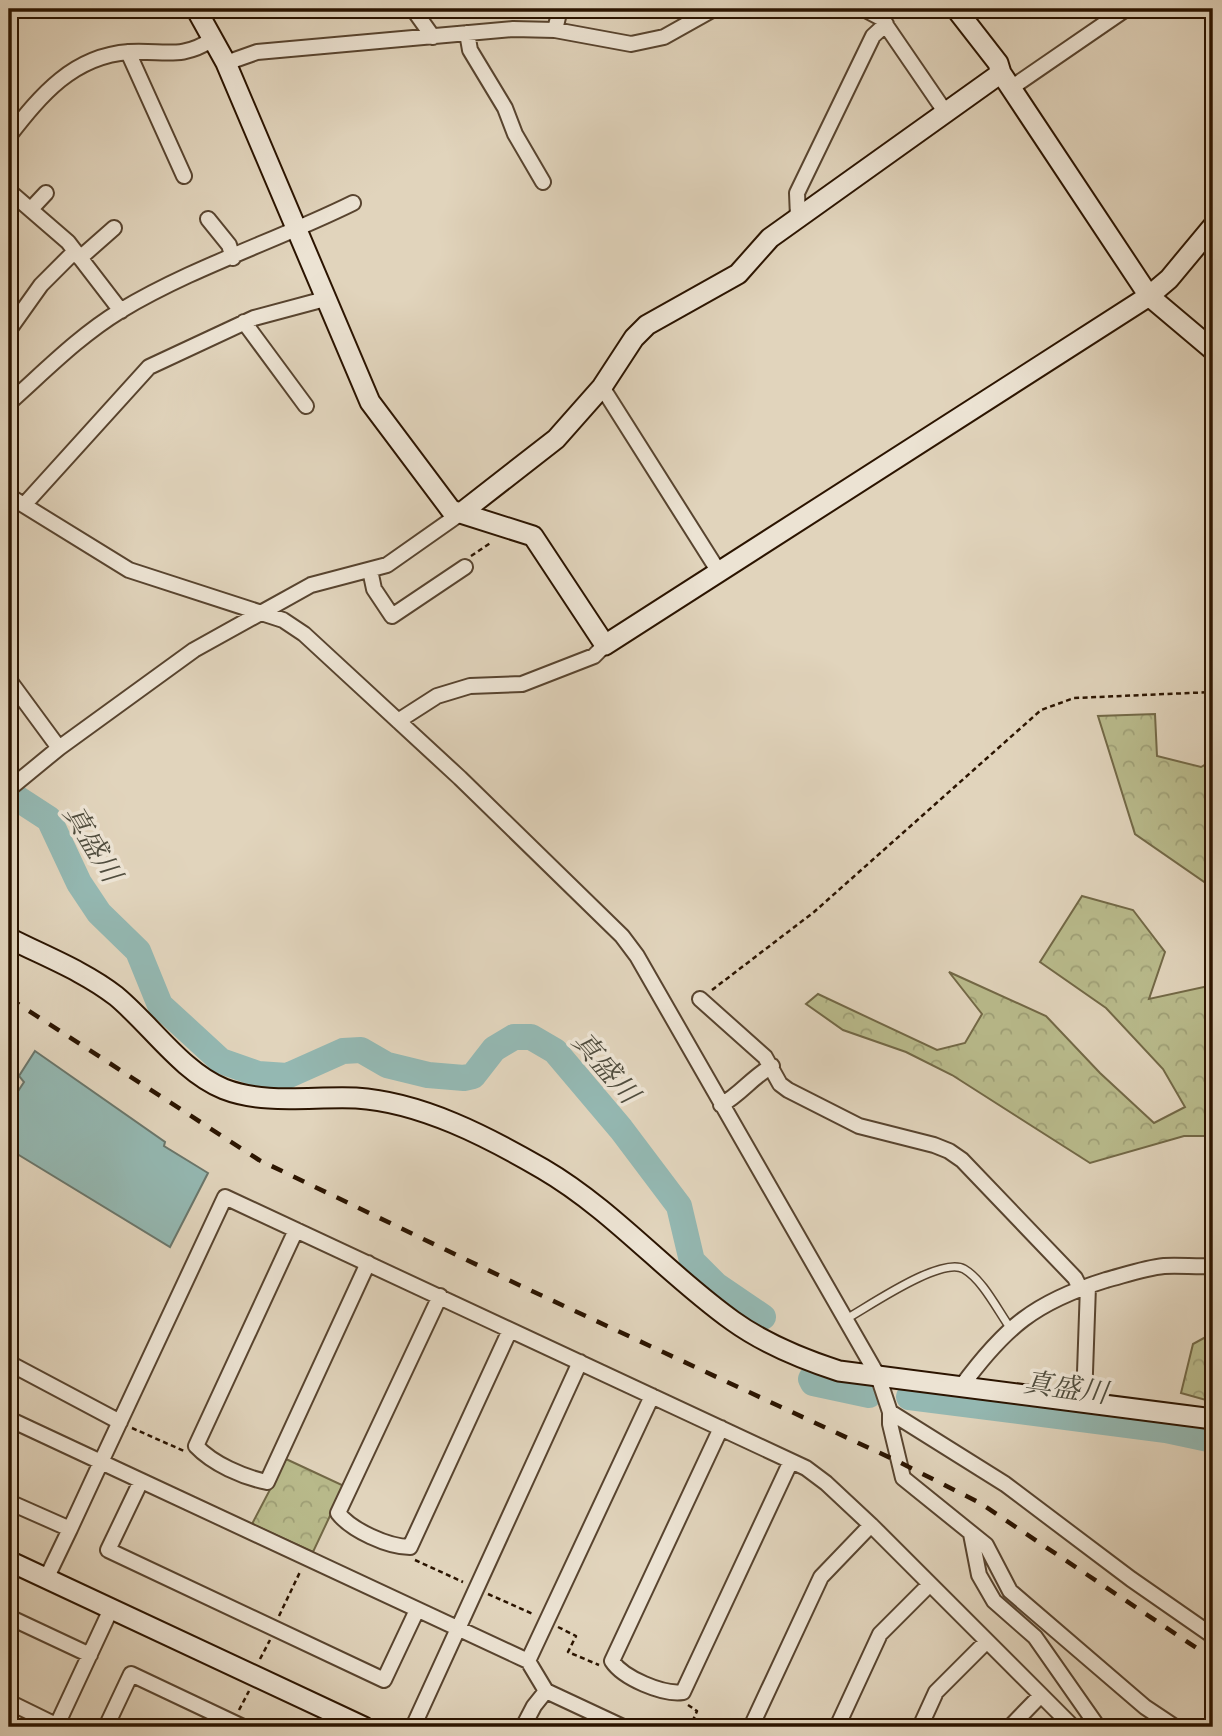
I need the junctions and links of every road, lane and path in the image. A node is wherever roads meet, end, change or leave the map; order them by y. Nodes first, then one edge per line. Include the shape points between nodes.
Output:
1 (196, 9) edge
2 (413, 9) edge
3 (560, 9) edge
4 (714, 9) edge
5 (864, 9) edge
6 (956, 9) edge
7 (1126, 9) edge
8 (886, 24) junction
9 (555, 30) junction
10 (467, 33) junction
11 (433, 37) junction
12 (213, 39) junction
13 (128, 52) junction
14 (226, 63) junction
15 (1006, 81) junction
16 (946, 113) junction
17 (9, 136) edge
18 (184, 176) dead end
19 (543, 183) dead end
20 (9, 191) edge
21 (46, 193) dead end
22 (353, 203) dead end
23 (31, 209) junction
24 (798, 217) junction
25 (208, 219) dead end
26 (1213, 226) edge
27 (114, 228) dead end
28 (295, 232) junction
29 (78, 254) junction
30 (233, 258) junction
31 (1149, 296) junction
32 (325, 299) junction
33 (121, 311) junction
34 (244, 323) junction
35 (9, 330) edge
36 (1213, 350) edge
37 (602, 387) junction
38 (9, 403) edge
39 (306, 406) dead end
40 (9, 496) edge
41 (24, 505) junction
42 (461, 513) junction
43 (499, 536) dead end
44 (465, 567) joint
45 (370, 570) junction
46 (719, 572) junction
47 (261, 612) junction
48 (605, 645) junction
49 (9, 680) edge
50 (1213, 692) edge
51 (398, 721) junction
52 (59, 748) junction
53 (11, 784) edge
54 (9, 938) edge
55 (700, 999) joint
56 (772, 1066) junction
57 (722, 1105) junction
58 (296, 1230) junction
59 (368, 1263) junction
60 (1213, 1266) edge
61 (1084, 1287) junction
62 (440, 1296) junction
63 (846, 1319) junction
64 (1011, 1329) junction
65 (510, 1331) junction
66 (580, 1362) junction
67 (9, 1363) edge
68 (878, 1376) junction
69 (961, 1387) junction
70 (652, 1396) junction
71 (1084, 1401) junction
72 (890, 1412) junction
73 (9, 1419) edge
74 (1213, 1419) edge
75 (120, 1422) junction
76 (721, 1428) junction
77 (185, 1451) dead end
78 (791, 1461) junction
79 (101, 1462) junction
80 (141, 1481) junction
81 (9, 1502) edge
82 (871, 1525) junction
83 (70, 1530) junction
84 (971, 1534) junction
85 (306, 1559) junction
86 (412, 1560) dead end
87 (9, 1561) edge
88 (46, 1579) junction
89 (930, 1584) junction
90 (477, 1588) junction
91 (111, 1609) junction
92 (417, 1610) junction
93 (9, 1617) edge
94 (542, 1618) dead end
95 (275, 1623) dead end
96 (552, 1624) dead end
97 (457, 1629) junction
98 (272, 1634) dead end
99 (1213, 1636) edge
100 (987, 1642) junction
101 (90, 1655) junction
102 (528, 1661) junction
103 (258, 1665) dead end
104 (603, 1666) dead end
105 (251, 1686) dead end
106 (547, 1691) junction
107 (1041, 1695) junction
108 (9, 1702) edge
109 (685, 1704) dead end
110 (240, 1722) edge
111 (58, 1727) edge
112 (106, 1727) edge
113 (364, 1727) edge
114 (413, 1727) edge
115 (523, 1727) edge
116 (623, 1727) edge
117 (690, 1727) edge
118 (751, 1727) edge
119 (837, 1727) edge
120 (920, 1727) edge
121 (1010, 1727) edge
122 (1073, 1727) edge
123 (1098, 1727) edge
124 (1175, 1727) edge

1 - 12 street
2 - 11 street
3 - 9 street
4 - 9 street via 647,42 601,40
5 - 8 street
6 - 15 street via 998,63
7 - 15 street
8 - 16 street
8 - 24 street via 873,36 797,193
9 - 10 street
10 - 11 street
10 - 19 street via 470,50
11 - 14 street via 257,52
12 - 13 street via 193,52
12 - 14 street
13 - 17 street via 94,59 66,75 42,95
13 - 18 street
14 - 28 street
15 - 16 street
15 - 31 street
16 - 24 street
20 - 23 street
21 - 23 street
22 - 28 street
23 - 29 street
24 - 37 street via 769,238 738,274 647,325
25 - 30 street via 229,245
26 - 31 street
27 - 29 street
28 - 30 street
28 - 32 street
29 - 33 street
29 - 35 street via 41,285
30 - 33 street
31 - 36 street
31 - 46 street
32 - 34 street
32 - 42 street via 370,402 452,510
33 - 38 street via 85,336
34 - 39 street
34 - 41 street via 149,367
37 - 42 street via 556,439
37 - 46 street
40 - 41 street
41 - 47 street via 129,570
42 - 45 street via 403,556
42 - 48 street via 533,536
43 - 44 path via 465,561
44 - 45 street via 392,616 374,589
45 - 47 street via 312,585
46 - 48 street
47 - 51 street via 304,634
47 - 52 street via 194,650
48 - 51 street via 594,656 522,684 470,686 437,696
49 - 52 street
50 - 55 path via 1074,698 1041,710 814,912
51 - 57 street via 622,936
52 - 53 street
54 - 68 street via 104,988 216,1085 259,1096 386,1102 466,1130 572,1188 744,1328 808,1361
55 - 56 street
56 - 57 street
56 - 61 street via 788,1090 859,1126 934,1144 962,1160
57 - 63 street
58 - 59 street
58 - 59 street via 196,1446 252,1479 267,1482
58 - 75 street via 225,1197
59 - 62 street
60 - 61 street via 1163,1266
61 - 64 street via 1037,1307
61 - 71 street
62 - 65 street
62 - 65 street via 338,1513 345,1522 398,1547 410,1547
63 - 64 lane via 925,1274 955,1267 973,1277
63 - 68 street
64 - 69 street
65 - 66 street
66 - 70 street
66 - 90 street
67 - 75 street
68 - 69 street
68 - 72 street
69 - 71 street
70 - 76 street
70 - 102 street
71 - 74 street
72 - 84 street via 903,1478
72 - 99 street via 1005,1484
73 - 79 street
75 - 77 path
75 - 79 street
76 - 78 street
76 - 78 street via 612,1661 618,1669 670,1694 683,1692
78 - 82 street via 826,1483
79 - 80 street
79 - 83 street
80 - 85 street
80 - 92 street via 108,1550 384,1680
81 - 83 street
82 - 89 street
82 - 118 street via 821,1577
83 - 88 street
84 - 123 street via 979,1575 994,1601 1035,1637
84 - 124 street via 986,1545 1010,1591 1145,1707
85 - 92 street
85 - 95 path
86 - 90 path
87 - 88 street
88 - 91 street
89 - 100 street
89 - 119 street via 880,1634
90 - 94 path
90 - 97 street
91 - 101 street
91 - 113 street
92 - 97 street
93 - 101 street
96 - 104 path via 576,1636 568,1652
97 - 102 street
97 - 114 street
98 - 103 path
100 - 107 street
100 - 120 street via 936,1692
101 - 111 street
102 - 106 street
105 - 110 path
106 - 115 street
106 - 116 street
107 - 121 street
107 - 122 street
108 - 111 street
109 - 117 path via 697,1711
110 - 112 street via 131,1674

